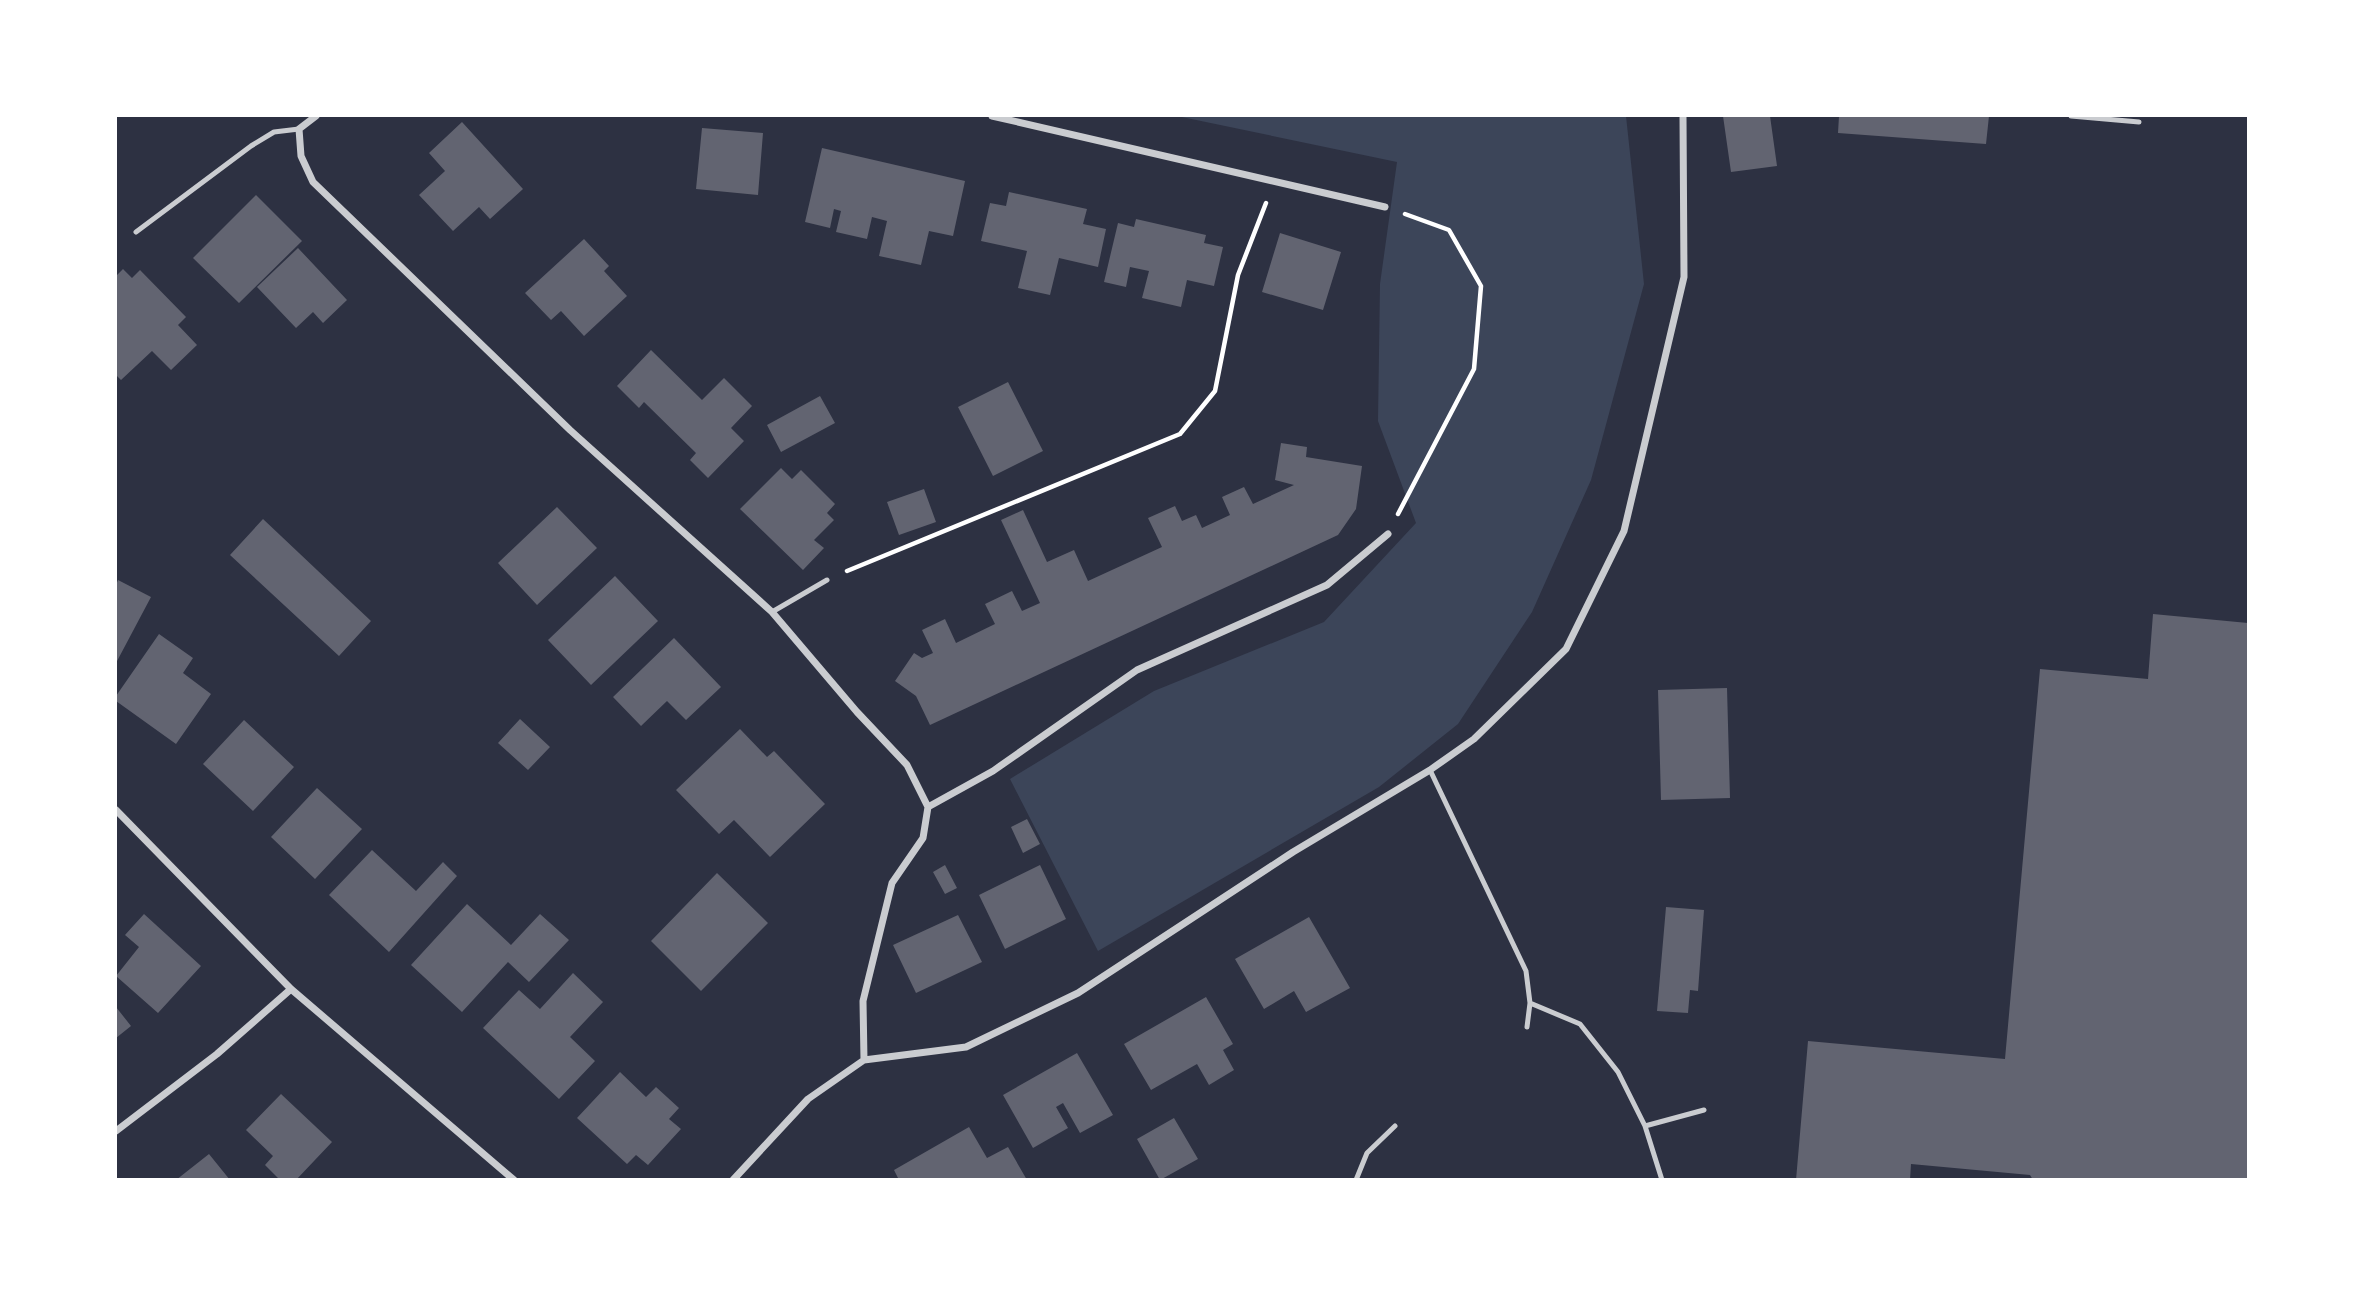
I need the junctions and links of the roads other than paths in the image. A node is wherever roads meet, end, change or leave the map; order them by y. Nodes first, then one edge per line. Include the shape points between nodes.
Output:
1 (316, 116) edge
2 (992, 116) edge
3 (1683, 116) edge
4 (2071, 116) edge
5 (2139, 122) dead end
6 (299, 129) junction
7 (1385, 207) road end
8 (136, 232) dead end
9 (1388, 534) road end
10 (827, 580) road end
11 (772, 612) junction
12 (1430, 770) junction
13 (928, 807) junction
14 (116, 810) edge
15 (291, 989) junction
16 (1530, 1003) junction
17 (1527, 1027) dead end
18 (864, 1060) junction
19 (1704, 1110) dead end
20 (1395, 1126) dead end
21 (1645, 1126) junction
22 (116, 1131) edge
23 (514, 1180) edge
24 (733, 1180) edge
25 (1356, 1180) edge
26 (1662, 1180) edge

1 - 6 street
2 - 7 street
3 - 12 street via 1684,277 1624,531 1566,649 1474,739
4 - 5 lane
6 - 8 lane via 274,132 251,146
6 - 11 street via 301,156 313,182 570,430
9 - 13 street via 1326,585 1137,670 993,771
10 - 11 lane
11 - 13 street via 907,765
12 - 16 lane via 1526,971
12 - 18 street via 1293,852 1078,992 966,1047
13 - 18 street via 923,838 892,883 863,1001
14 - 15 street
15 - 22 street via 217,1054
15 - 23 street
16 - 17 lane
16 - 21 lane via 1580,1024 1618,1072
18 - 24 street via 808,1099
19 - 21 lane
20 - 25 lane via 1367,1153
21 - 26 lane

